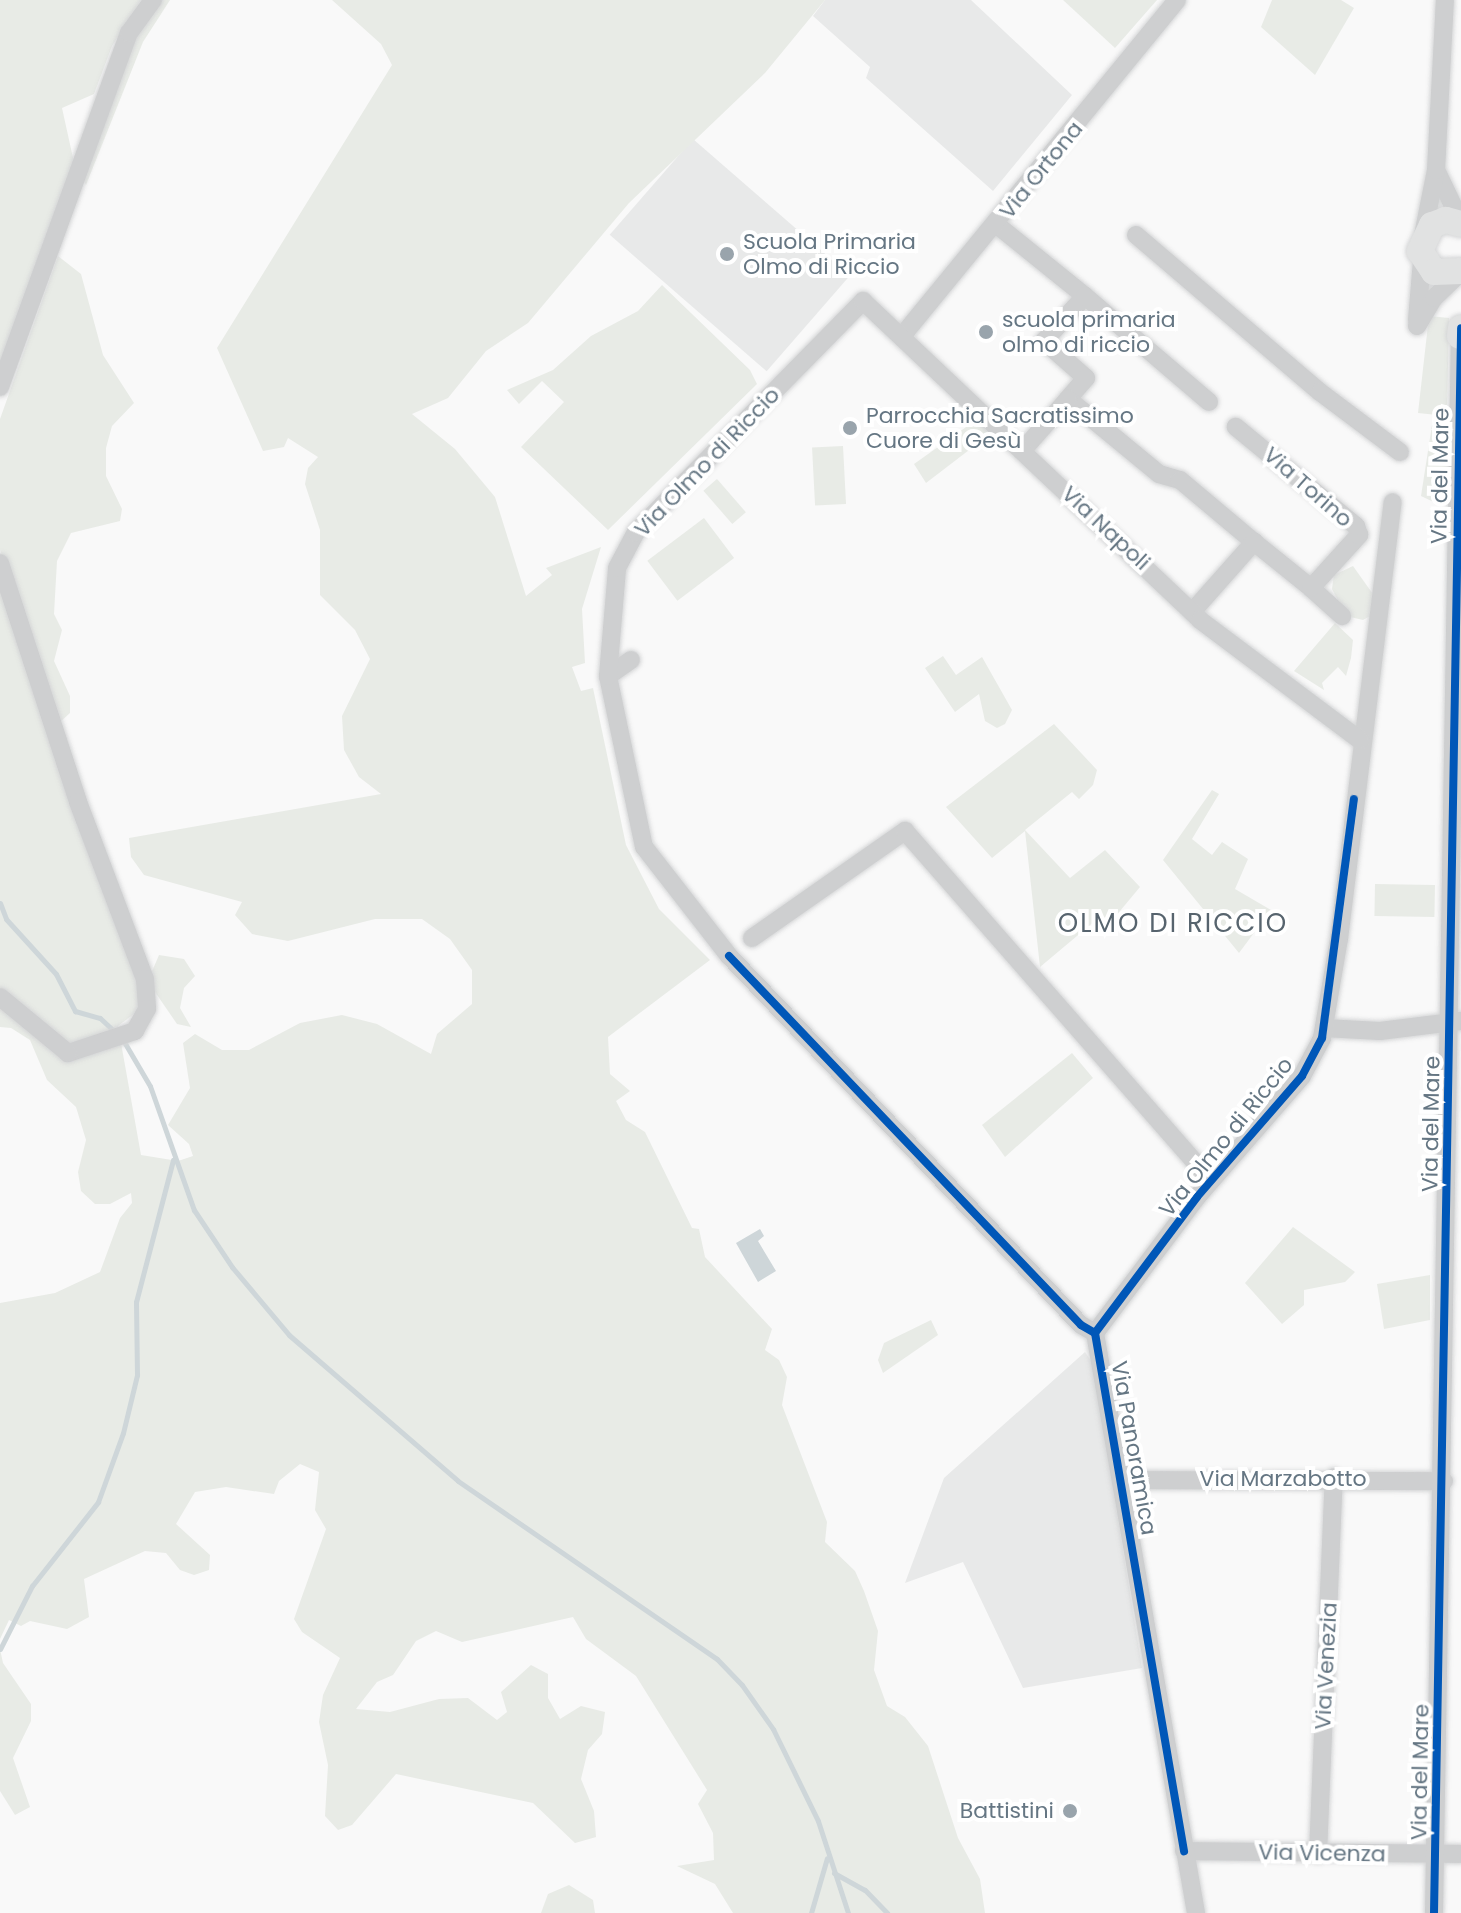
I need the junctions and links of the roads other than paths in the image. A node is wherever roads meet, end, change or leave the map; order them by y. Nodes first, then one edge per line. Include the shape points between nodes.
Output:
1 (153, 0) edge
2 (1177, 0) edge
3 (1445, 0) edge
4 (1436, 170) junction
5 (997, 225) junction
6 (1446, 228) edge
7 (1136, 235) dead end
8 (1461, 271) edge
9 (1085, 296) junction
10 (863, 301) joint
11 (1461, 328) edge
12 (902, 336) junction
13 (1460, 336) edge
14 (0, 387) edge
15 (1068, 399) junction
16 (1209, 402) dead end
17 (1236, 427) dead end
18 (1022, 451) junction
19 (1400, 452) dead end
20 (1393, 502) dead end
21 (1254, 542) junction
22 (0, 563) edge
23 (1311, 588) junction
24 (1192, 612) junction
25 (1342, 616) dead end
26 (631, 660) dead end
27 (608, 676) junction
28 (1360, 740) junction
29 (752, 938) dead end
30 (729, 956) joint
31 (0, 997) edge
32 (1456, 1022) edge
33 (1324, 1028) junction
34 (1455, 1167) edge
35 (1211, 1180) junction
36 (1095, 1333) junction
37 (1334, 1477) junction
38 (1122, 1480) junction
39 (1444, 1481) junction
40 (1184, 1851) junction
41 (1318, 1854) junction
42 (1436, 1854) junction
43 (1461, 1854) edge
44 (1196, 1913) edge
45 (1434, 1913) edge

1 - 14 street via 129,33
2 - 5 street, Via Ortona
3 - 4 street
4 - 6 street
4 - 6 street
5 - 9 street
5 - 12 street, Via Ortona
6 - 8 street via 1441,274
6 - 8 street via 1417,326 1434,298
7 - 19 street via 1320,392
9 - 15 street via 1044,341 1086,378
9 - 16 street
10 - 12 street, Via Napoli
10 - 27 street, Via Olmo di Riccio via 636,532 617,568
11 - 13 street
12 - 18 street, Via Napoli
13 - 32 street, Via del Mare
15 - 18 street
15 - 21 street via 1159,474 1180,480
17 - 23 street, Via Torino via 1356,526 1359,535
18 - 24 street, Via Napoli
20 - 28 street, Via Olmo di Riccio
21 - 23 street
21 - 24 street
22 - 31 street via 78,802 145,979 147,1009 135,1031 68,1053
23 - 25 street
24 - 28 street, Via Napoli
26 - 27 street
27 - 30 street, Via Olmo di Riccio via 644,847
28 - 33 street, Via Olmo di Riccio
29 - 35 street, Via Olmo di Riccio via 905,831
30 - 36 street, Via Panoramica via 1081,1325
32 - 33 street via 1380,1031
32 - 34 street, Via del Mare
33 - 35 street, Via Olmo di Riccio via 1302,1076
34 - 39 street, Via del Mare
35 - 36 street, Via Olmo di Riccio
36 - 38 street, Via Panoramica
37 - 38 street, Via Marzabotto
37 - 39 street, Via Marzabotto
37 - 41 street, Via Venezia
38 - 40 street, Via Panoramica
39 - 42 street, Via del Mare
40 - 41 street, Via Vicenza
40 - 44 street, Via Panoramica
41 - 42 street, Via Vicenza
42 - 43 street, Via Vicenza
42 - 45 street, Via del Mare

